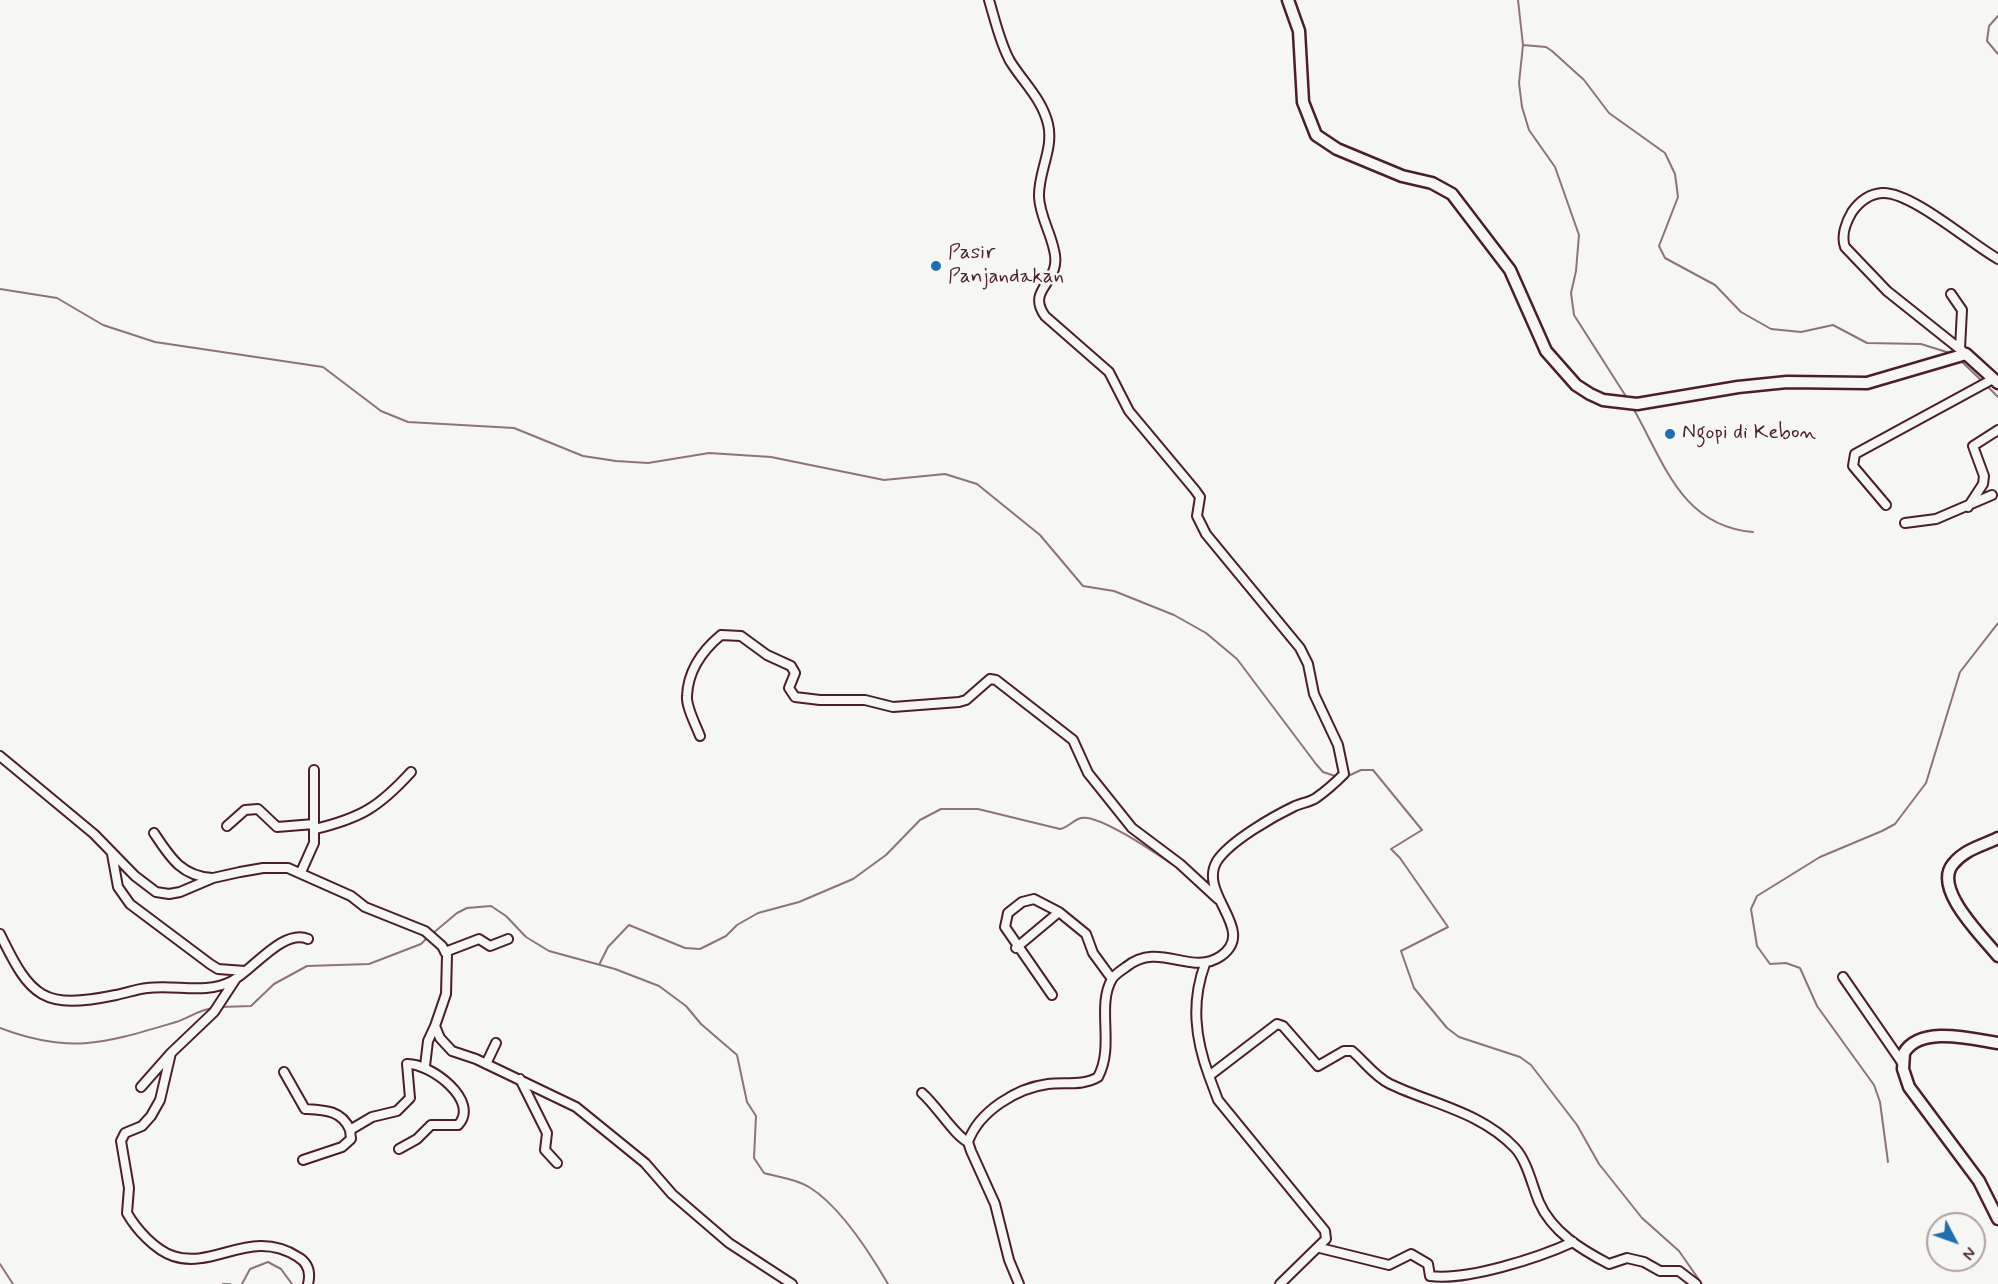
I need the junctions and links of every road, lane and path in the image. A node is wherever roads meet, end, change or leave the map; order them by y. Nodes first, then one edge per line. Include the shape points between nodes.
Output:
1 (989, 0) edge
2 (1288, 0) edge
3 (1998, 259) edge
4 (1951, 294) dead end
5 (1963, 351) junction
6 (1995, 381) edge
7 (1998, 430) edge
8 (1992, 495) dead end
9 (1886, 505) dead end
10 (1968, 507) junction
11 (1905, 523) dead end
12 (700, 736) dead end
13 (0, 756) edge
14 (314, 770) dead end
15 (411, 772) dead end
16 (227, 826) dead end
17 (315, 826) junction
18 (154, 833) dead end
19 (1998, 838) edge
20 (112, 852) junction
21 (301, 872) junction
22 (213, 878) junction
23 (1219, 900) junction
24 (1059, 912) junction
25 (0, 934) edge
26 (308, 939) dead end
27 (508, 939) dead end
28 (1017, 948) junction
29 (445, 952) junction
30 (1998, 956) edge
31 (1205, 964) junction
32 (245, 971) junction
33 (1843, 977) dead end
34 (1112, 979) junction
35 (235, 980) junction
36 (1052, 995) dead end
37 (435, 1026) junction
38 (496, 1043) dead end
39 (1998, 1043) edge
40 (171, 1053) junction
41 (486, 1064) junction
42 (1903, 1064) junction
43 (424, 1066) junction
44 (285, 1072) dead end
45 (1209, 1076) junction
46 (520, 1079) junction
47 (141, 1088) dead end
48 (922, 1093) dead end
49 (350, 1130) junction
50 (968, 1142) junction
51 (399, 1149) dead end
52 (303, 1160) dead end
53 (557, 1162) dead end
54 (1998, 1219) edge
55 (1573, 1242) junction
56 (1320, 1248) junction
57 (308, 1284) edge
58 (792, 1284) edge
59 (1018, 1284) edge
60 (1280, 1284) edge
61 (1696, 1284) edge

1 - 23 street via 1010,60 1031,89 1049,131 1039,197 1056,259 1038,306 1084,353 1109,372 1129,411 1200,497 1197,516 1206,534 1300,648 1314,694 1338,744 1344,774 1336,783 1314,800 1268,822 1223,854 1214,869
2 - 5 street via 1299,31 1303,102 1316,135 1337,149 1452,194 1510,270 1546,351 1576,385 1590,394 1612,402 1637,404 1758,385 1868,383
3 - 5 street via 1896,196 1883,193 1868,197 1849,217 1843,244 1858,262 1922,321
4 - 5 street via 1962,310
5 - 6 street
6 - 9 street via 1855,454 1853,466
7 - 10 street via 1973,446 1984,476
8 - 10 street
10 - 11 street via 1936,519
12 - 23 street via 687,697 696,663 721,635 741,636 791,666 795,673 789,688 795,697 865,700 892,707 959,702 990,680 996,680 1072,740 1088,773 1132,828
13 - 20 street
14 - 17 street
15 - 17 street via 380,803 341,823
16 - 17 street via 245,810 258,809 277,827
17 - 21 street via 314,843
18 - 22 street via 187,872 194,877
19 - 30 street via 1966,853 1953,864 1949,876 1964,918
20 - 22 street via 156,892 180,892
20 - 32 street via 118,887 130,904 218,969
21 - 22 street via 263,868
21 - 29 street via 365,907 425,931
23 - 31 street via 1235,930 1234,938 1222,956
24 - 28 street
24 - 28 street via 1034,899 1022,902 1008,913 1005,927
24 - 34 street via 1086,934 1093,953
25 - 35 street via 27,984 64,1001 148,987 209,988
26 - 32 street via 297,937 284,942
27 - 29 street via 490,946 478,939
28 - 36 street
29 - 37 street via 446,994
31 - 34 street via 1154,955 1131,963
31 - 45 street via 1195,999 1197,1038
32 - 35 street
33 - 42 street
34 - 50 street via 1107,998 1106,1056 1098,1077 1088,1082 1048,1084 1017,1092 980,1123
35 - 40 street via 214,1012
37 - 41 street via 452,1051
37 - 43 street
38 - 41 street
39 - 42 street via 1939,1036 1917,1040 1904,1053
40 - 47 street
40 - 57 street via 157,1106 142,1126 125,1133 121,1141 129,1188 129,1218 172,1256 187,1259 242,1247 279,1248 307,1266
41 - 46 street
42 - 54 street via 1909,1087 1979,1181
43 - 49 street via 405,1066 411,1095 400,1108 372,1117
43 - 51 street via 457,1094 465,1109 463,1119 458,1125 431,1125
44 - 49 street via 305,1109 334,1112
45 - 55 street via 1277,1024 1318,1066 1344,1051 1352,1051 1389,1084 1460,1110 1496,1130 1519,1153 1541,1205 1561,1234
45 - 56 street via 1218,1100 1325,1231 1326,1239
46 - 53 street via 547,1133 545,1149
46 - 58 street via 593,1119 645,1163 711,1229
48 - 50 street
49 - 52 street via 351,1139 342,1147
50 - 59 street via 995,1204
55 - 56 street via 1554,1251 1447,1278 1430,1276 1428,1264 1411,1254 1389,1265
55 - 61 street via 1610,1264 1627,1258 1660,1272 1679,1271
56 - 60 street

